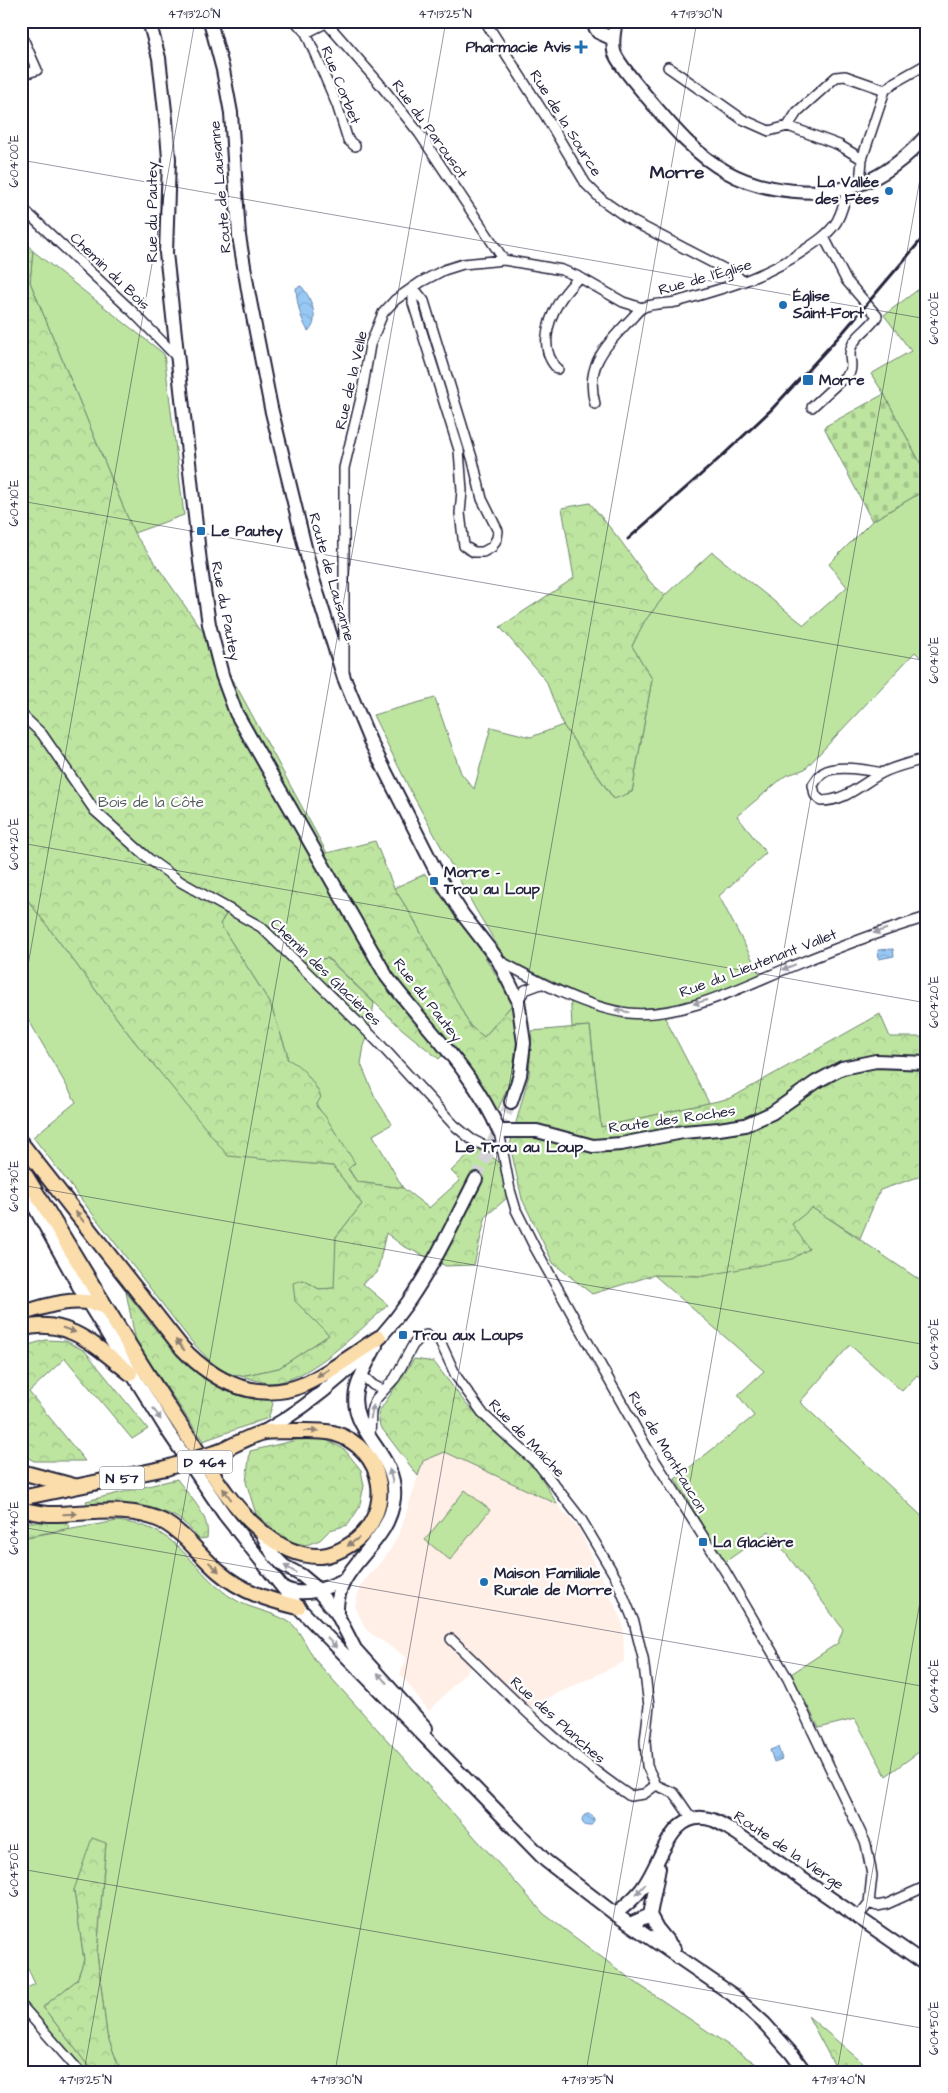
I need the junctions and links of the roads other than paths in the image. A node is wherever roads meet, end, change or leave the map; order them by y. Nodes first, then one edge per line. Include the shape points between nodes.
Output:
1 (149, 21) edge
2 (210, 21) edge
3 (295, 21) edge
4 (485, 21) edge
5 (591, 21) edge
6 (616, 21) edge
7 (325, 22) edge
8 (306, 32) junction
9 (21, 34) edge
10 (613, 39) junction
11 (927, 64) edge
12 (668, 67) dead end
13 (21, 76) edge
14 (885, 90) junction
15 (788, 126) junction
16 (927, 136) edge
17 (355, 146) dead end
18 (862, 159) junction
19 (860, 184) junction
20 (847, 188) junction
21 (21, 207) edge
22 (824, 237) junction
23 (504, 260) junction
24 (579, 278) junction
25 (743, 282) junction
26 (413, 288) junction
27 (642, 308) junction
28 (177, 357) junction
29 (554, 366) dead end
30 (451, 390) junction
31 (440, 393) junction
32 (595, 404) dead end
33 (812, 407) dead end
34 (344, 678) junction
35 (21, 714) edge
36 (927, 758) edge
37 (882, 773) junction
38 (927, 917) edge
39 (498, 960) junction
40 (541, 984) junction
41 (518, 1000) junction
42 (927, 1063) edge
43 (511, 1102) tunnel mouth
44 (499, 1131) junction
45 (21, 1143) edge
46 (502, 1148) junction
47 (21, 1168) edge
48 (476, 1178) tunnel mouth
49 (21, 1184) edge
50 (87, 1301) junction
51 (106, 1307) junction
52 (21, 1314) edge
53 (21, 1329) edge
54 (379, 1338) junction
55 (130, 1373) junction
56 (362, 1375) junction
57 (383, 1390) junction
58 (262, 1433) junction
59 (370, 1438) junction
60 (21, 1472) edge
61 (77, 1487) junction
62 (21, 1498) edge
63 (21, 1510) edge
64 (260, 1530) junction
65 (344, 1580) junction
66 (281, 1587) junction
67 (317, 1590) junction
68 (298, 1608) junction
69 (337, 1614) junction
70 (451, 1639) dead end
71 (458, 1769) junction
72 (656, 1785) junction
73 (692, 1819) junction
74 (660, 1860) junction
75 (927, 1886) edge
76 (869, 1903) junction
77 (615, 1914) junction
78 (650, 1915) junction
79 (858, 1917) junction
80 (630, 1924) junction
81 (686, 1962) junction
82 (927, 1965) edge
83 (21, 2004) edge
84 (80, 2072) edge
85 (805, 2072) edge

1 - 28 main road, Rue du Pautey via 159,58 166,120 169,159 166,253
2 - 34 main road, Route de Lausanne via 231,113 239,236 256,335 303,540
3 - 8 street, Rue Corbet
4 - 25 street, Rue de la Source via 586,184 632,221 736,275
5 - 10 main road via 598,32
6 - 10 main road
7 - 8 street, Rue Corbet
7 - 23 street, Rue du Parousot via 418,133
8 - 17 street, Rue Corbet via 348,140
9 - 13 street via 37,70
10 - 20 main road via 615,55 675,130 704,157 728,173 786,190 803,192
11 - 14 street
12 - 15 street via 742,119 769,131
14 - 15 street via 845,76 836,77 797,112
14 - 18 street
15 - 18 street via 839,145
16 - 19 main road via 899,162
18 - 19 street
19 - 20 main road
20 - 22 street, Rue de l'Église via 844,206
21 - 28 street, Chemin du Bois
22 - 25 street, Rue de l'Église via 782,266
22 - 33 street via 846,280 877,316 852,345 850,372
23 - 24 street, Rue de la Velle via 562,270
23 - 26 street, Rue de la Velle via 463,264 444,270
24 - 27 street, Rue de la Velle via 623,302
24 - 29 street via 559,301 550,321 546,341
25 - 27 street, Rue de l'Église
26 - 30 street via 424,301
26 - 31 street via 413,303
26 - 34 street, Rue de la Velle via 383,313 370,345 344,468
27 - 32 street, Rue de l'Église via 607,344 596,362 592,376
28 - 44 main road, Rue du Pautey via 209,624 236,713 387,977 455,1060
30 - 31 street
30 - 31 street via 482,499 498,531 492,547 483,552 474,552 464,546 459,450
34 - 39 main road, Route de Lausanne via 370,741 440,879
35 - 46 street, Chemin des Glacières via 42,734 95,811 149,859 181,882 261,927 376,1041 454,1126 485,1146
36 - 37 street
37 - 37 street via 864,769 824,772 813,785 814,795 822,801 836,800
38 -> 40 street, Rue du Lieutenant Vallet via 873,933 715,998 670,1011 642,1014 614,1010
39 - 40 street, Rue du Lieutenant Vallet
39 - 41 main road, Route de Lausanne
40 - 41 street via 525,990
41 - 43 main road, Route de Lausanne via 524,1043 520,1075
42 - 44 main road, Route des Roches via 876,1061 842,1068 772,1113 745,1125 593,1146 537,1131
44 - 46 street, Rue de Montfaucon
54 -> 45 main road via 314,1379 290,1389 255,1390 218,1378 182,1348
46 - 76 street, Rue de Montfaucon via 514,1203 534,1246 647,1448 725,1571 788,1680 866,1844 872,1875
47 - 51 main road, D 464
48 - 54 main road via 424,1277
49 - 50 main road, D 464
50 - 51 main road
50 - 52 main road via 56,1304
50 - 55 main road, D 464
64 -> 51 main road, D 464 via 221,1485 156,1389
53 -> 55 main road via 46,1325 70,1330
54 - 56 main road
54 - 58 main road via 324,1391
55 -> 66 main road, D 464 via 209,1492
56 - 57 street
56 - 59 main road via 356,1392 356,1413
59 -> 57 street, Rue de Maiche via 371,1411
57 - 72 street, Rue de Maiche via 395,1378 416,1341 426,1335 439,1339 456,1376 484,1415 539,1465 581,1519 616,1578 634,1622 643,1658 649,1706 645,1741 647,1766
58 - 61 main road, N 57, bridge via 221,1451 166,1468
58 -> 64 main road via 312,1430 347,1439 368,1457 379,1481 380,1494 370,1525 355,1541 336,1553 324,1556 302,1554 289,1550
65 -> 59 main road via 380,1536 392,1510 394,1497 390,1472 383,1455
60 - 61 main road
61 - 62 main road, N 57
63 -> 68 main road via 50,1514 132,1513 150,1517 176,1531 238,1586 258,1596
67 -> 64 main road, D 464 via 273,1555
65 - 67 main road
65 - 69 main road via 337,1599
66 - 67 main road via 294,1593
66 - 68 main road, D 464
67 - 69 main road, D 464
68 -> 71 main road, D 464
71 -> 69 main road, D 464 via 413,1712 355,1648
70 - 72 street, Rue des Planches via 604,1779 630,1796 644,1794
71 - 77 main road, D 464 via 528,1844
72 - 73 street via 674,1793
73 - 74 main road via 675,1829
73 - 79 main road, Route de la Vierge via 714,1820
74 -> 77 main road via 644,1886
74 - 78 main road
75 - 76 street via 887,1904 877,1906
76 - 79 street
77 - 80 main road, D 464
78 - 80 main road
78 - 81 main road
79 - 82 main road, Route de la Vierge
80 - 81 main road, D 464
81 - 85 main road, D 464 via 733,1995 765,2024
83 - 84 street

